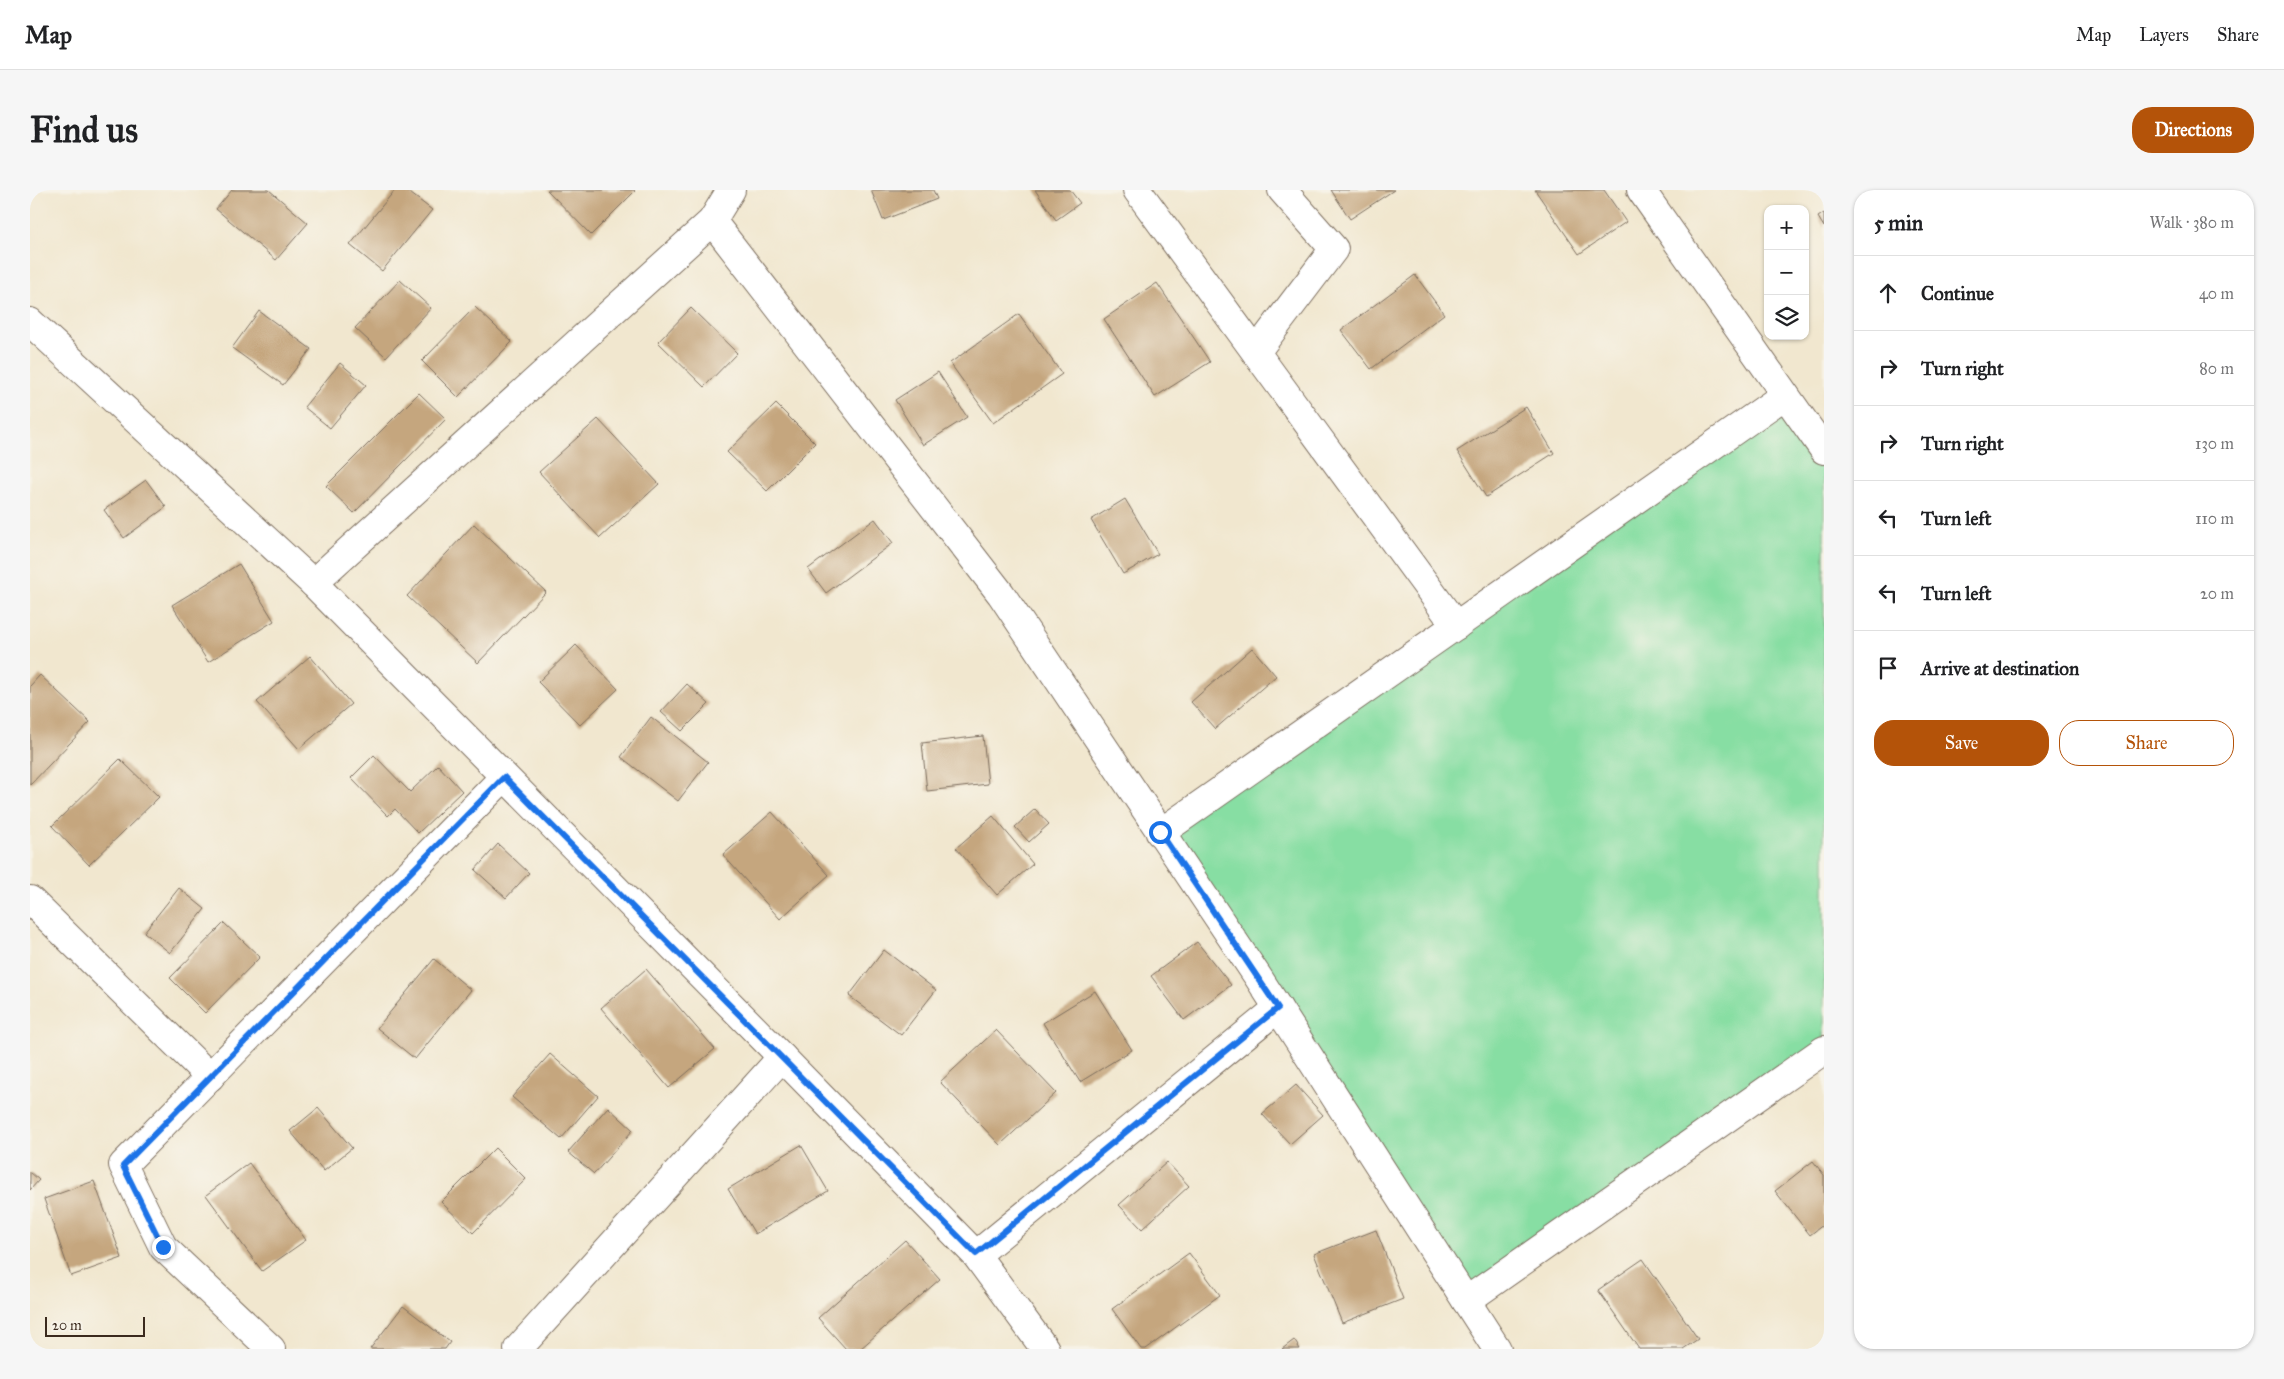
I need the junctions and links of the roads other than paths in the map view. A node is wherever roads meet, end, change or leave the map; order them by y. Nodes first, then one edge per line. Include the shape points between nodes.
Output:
1 (731, 190) edge
2 (1137, 190) edge
3 (1282, 190) edge
4 (1641, 190) edge
5 (712, 221) junction
6 (30, 322) edge
7 (1256, 352) junction
8 (1785, 395) junction
9 (1824, 450) edge
10 (313, 584) junction
11 (1456, 626) junction
12 (504, 777) junction
13 (1160, 832) junction
14 (30, 900) edge
15 (1278, 1008) junction
16 (1824, 1050) edge
17 (782, 1057) junction
18 (210, 1077) junction
19 (976, 1254) junction
20 (1466, 1301) junction
21 (271, 1349) edge
22 (518, 1349) edge
23 (1045, 1349) edge
24 (1497, 1349) edge

1 - 5 street
2 - 7 street
3 - 7 street via 1334,249
4 - 8 street
5 - 10 street
5 - 13 street via 1001,594
6 - 10 street
7 - 11 street
8 - 9 street
8 - 11 street
10 - 12 street
11 - 13 street
12 - 17 street
12 - 18 street
13 - 15 street
14 - 18 street
15 - 19 street
15 - 20 street
16 - 20 street
17 - 19 street
17 - 22 street
18 - 21 street via 123,1166 163,1247
19 - 23 street
20 - 24 street

